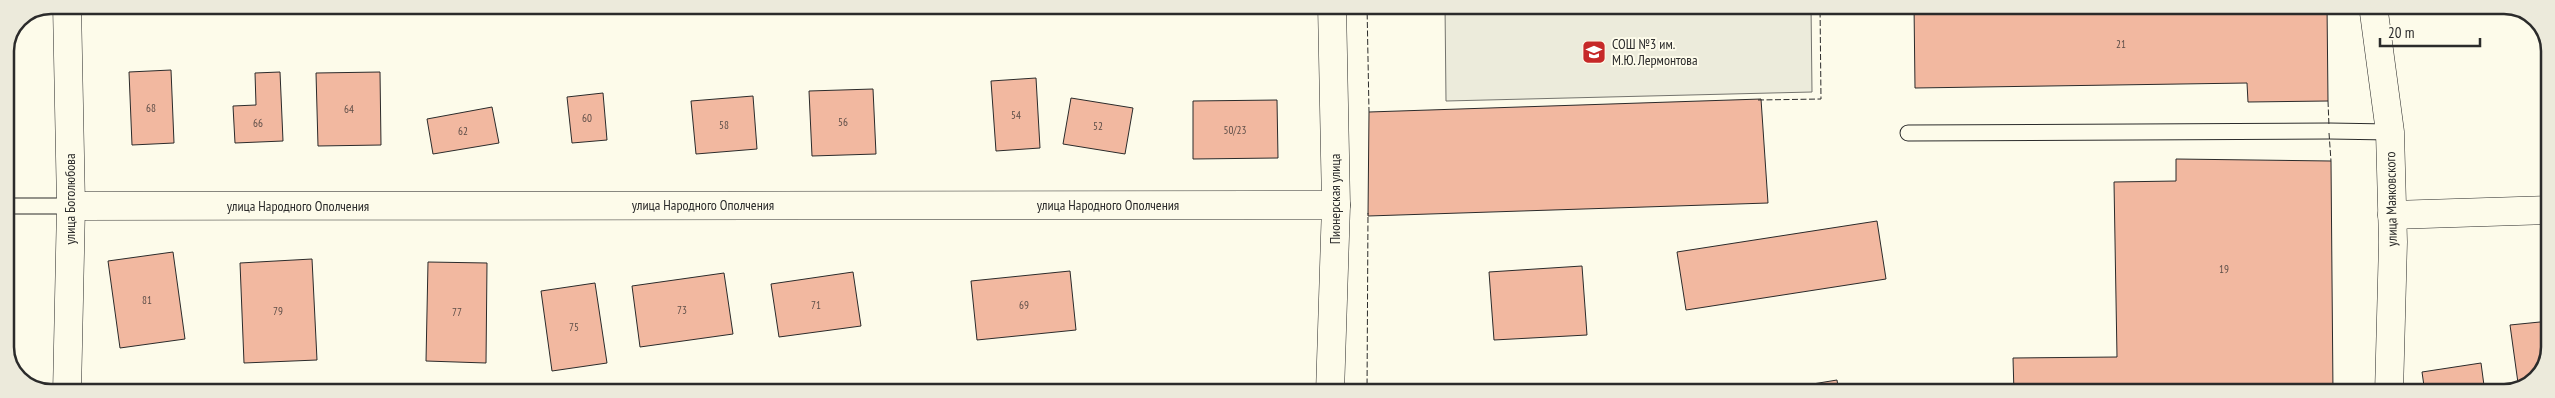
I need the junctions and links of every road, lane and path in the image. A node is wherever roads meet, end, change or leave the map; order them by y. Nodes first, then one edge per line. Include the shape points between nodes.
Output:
1 (67, 14) edge
2 (1332, 14) edge
3 (2374, 14) edge
4 (2390, 132) junction
5 (1908, 133) dead end
6 (1336, 204) junction
7 (14, 206) edge
8 (71, 206) junction
9 (2541, 210) edge
10 (2392, 216) junction
11 (67, 384) edge
12 (1330, 384) edge
13 (2389, 384) edge

1 - 8 street, улица Боголюбова
2 - 6 street, Пионерская улица
3 - 4 street, улица Маяковского
4 - 5 lane
4 - 10 street, улица Маяковского
6 - 8 street, улица Народного Ополчения
6 - 12 street, Пионерская улица
7 - 8 lane
8 - 11 street, улица Боголюбова
9 - 10 street
10 - 13 street, улица Маяковского

